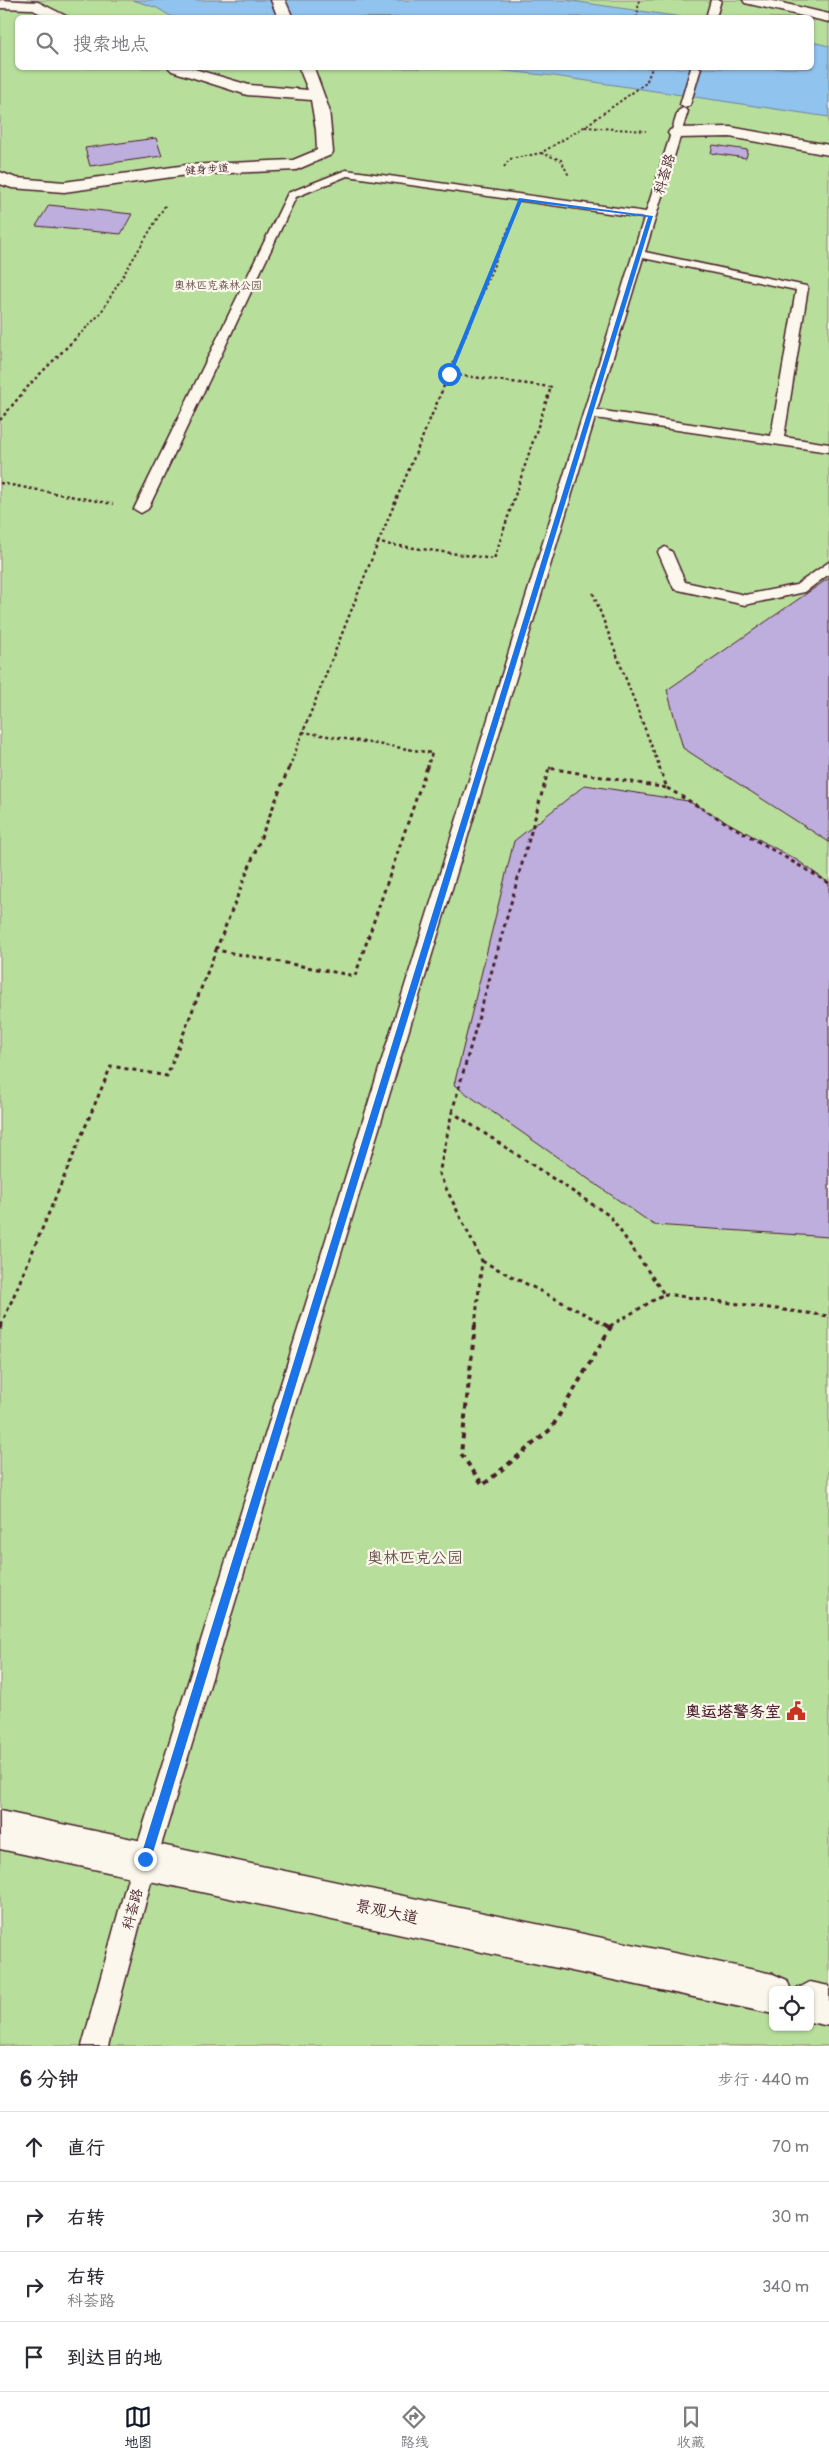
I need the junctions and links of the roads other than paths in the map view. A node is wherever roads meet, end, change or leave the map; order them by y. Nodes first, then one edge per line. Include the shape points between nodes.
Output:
1 (278, 0) edge
2 (716, 0) edge
3 (750, 0) edge
4 (822, 1) edge
5 (0, 4) edge
6 (712, 14) dead end
7 (809, 14) junction
8 (56, 15) edge
9 (285, 15) edge
10 (829, 18) edge
11 (183, 70) edge
12 (695, 70) edge
13 (309, 72) edge
14 (318, 96) junction
15 (676, 133) junction
16 (829, 150) edge
17 (0, 177) edge
18 (651, 216) junction
19 (639, 254) junction
20 (590, 413) junction
21 (777, 441) junction
22 (829, 448) edge
23 (141, 509) road end
24 (665, 552) dead end
25 (829, 567) edge
26 (0, 1830) edge
27 (145, 1859) junction
28 (769, 1993) edge
29 (814, 2003) edge
30 (829, 2006) edge
31 (95, 2046) edge

1 - 9 street
2 - 6 lane
3 - 7 street
4 - 7 street via 809,5
5 - 8 street via 33,5
7 - 10 street
11 - 14 street via 247,90
12 - 15 lane, 科荟路
13 - 14 street, 健身步道
14 - 17 street, 健身步道 via 326,126 325,152 296,165 187,170 64,187 12,183
15 - 16 street via 730,132
15 - 18 lane, 科荟路
18 - 19 lane, 科荟路
18 - 23 lane via 346,173 292,195
19 - 20 lane, 科荟路
19 - 21 lane via 802,288
20 - 21 lane
20 - 27 lane, 科荟路
21 - 22 lane
24 - 25 lane via 679,586 745,600 800,589
26 - 27 street, 景观大道
27 - 28 street, 景观大道
27 - 31 lane, 科荟路
29 - 30 street

